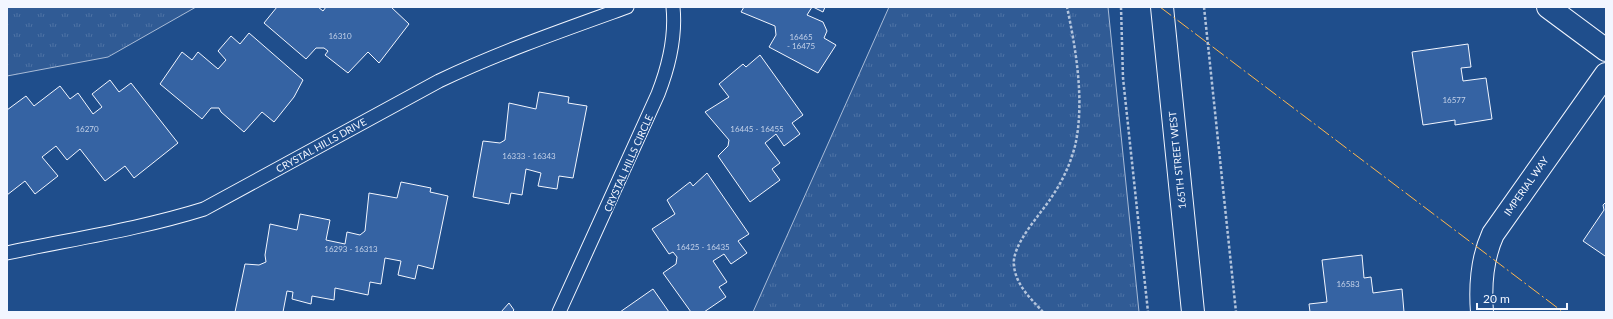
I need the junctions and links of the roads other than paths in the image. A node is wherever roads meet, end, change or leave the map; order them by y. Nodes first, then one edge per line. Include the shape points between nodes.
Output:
1 (626, 7) edge
2 (673, 7) edge
3 (1162, 7) edge
4 (1548, 7) edge
5 (1606, 50) edge
6 (1606, 74) edge
7 (7, 253) edge
8 (560, 312) edge
9 (1193, 312) edge
10 (1482, 312) edge

1 - 7 lane, CRYSTAL HILLS DRIVE via 469,66 204,209 126,230
2 - 8 lane, CRYSTAL HILLS CIRCLE via 674,36 658,94
3 - 9 street, 165TH STREET WEST
4 - 5 street
6 - 10 street, IMPERIAL WAY via 1493,234 1484,262

